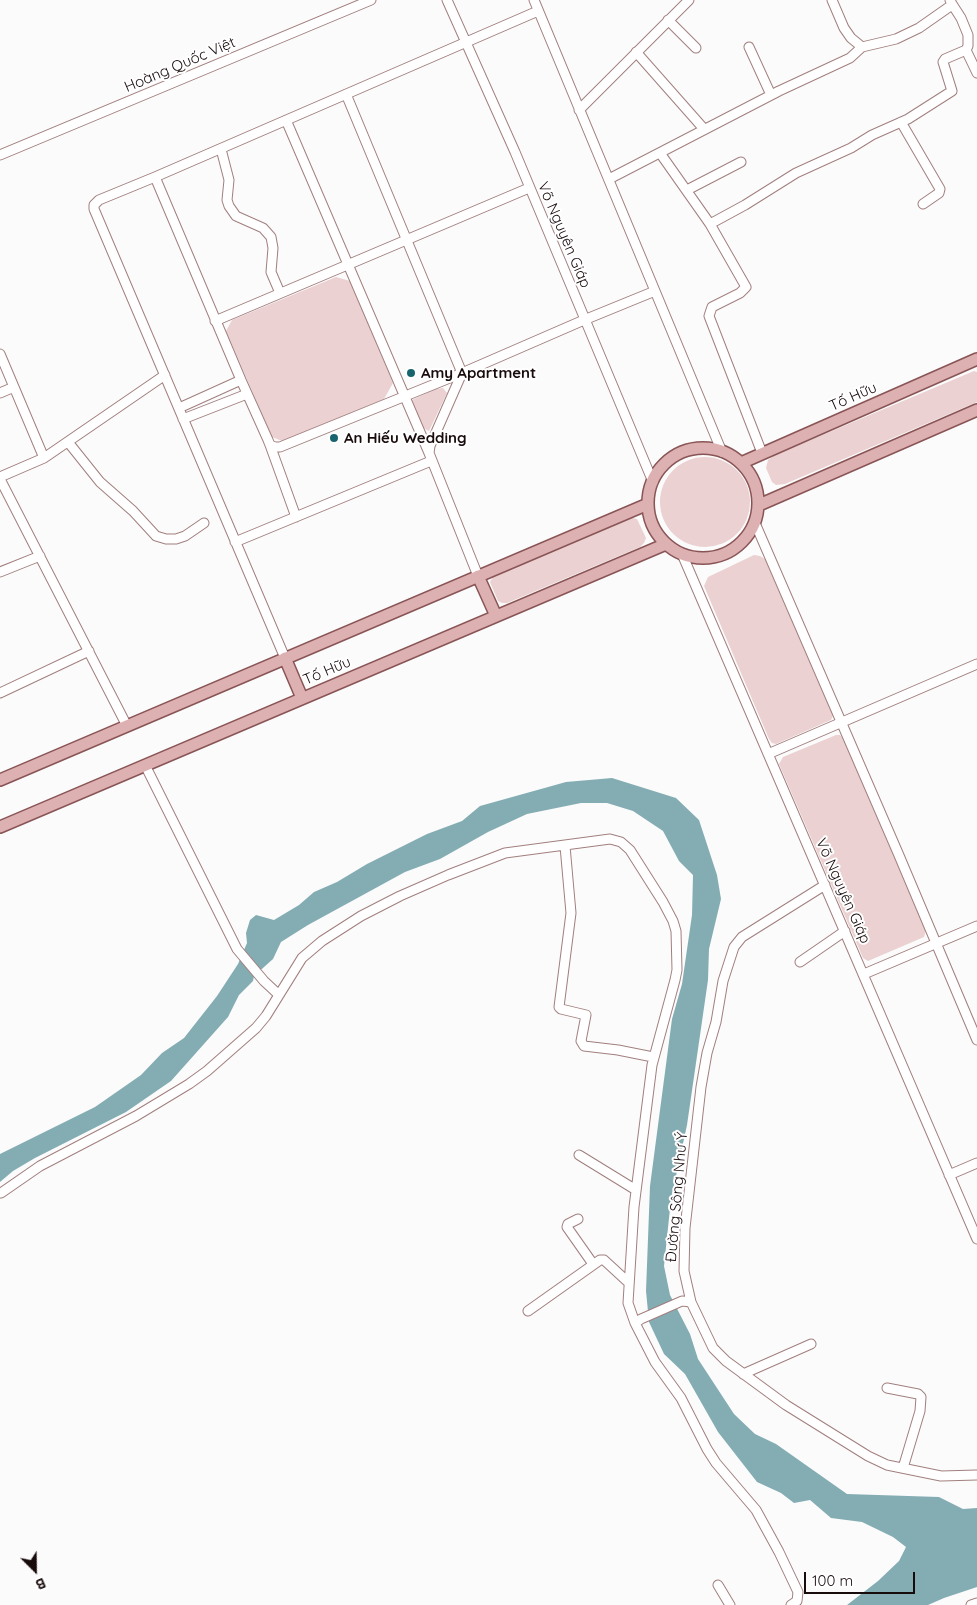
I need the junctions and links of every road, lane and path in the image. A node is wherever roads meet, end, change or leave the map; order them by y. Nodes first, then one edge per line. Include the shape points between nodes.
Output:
1 (371, 0) edge
2 (447, 0) edge
3 (534, 0) edge
4 (689, 0) edge
5 (832, 0) edge
6 (951, 2) edge
7 (538, 11) junction
8 (668, 20) junction
9 (465, 42) junction
10 (749, 46) dead end
11 (862, 47) junction
12 (696, 48) dead end
13 (966, 50) junction
14 (636, 52) junction
15 (977, 73) edge
16 (346, 94) junction
17 (771, 95) junction
18 (579, 110) junction
19 (286, 120) junction
20 (901, 122) junction
21 (704, 129) junction
22 (221, 148) junction
23 (660, 153) junction
24 (0, 155) edge
25 (741, 162) dead end
26 (155, 177) junction
27 (609, 179) junction
28 (529, 188) junction
29 (687, 190) junction
30 (923, 204) dead end
31 (710, 224) junction
32 (406, 241) junction
33 (348, 265) junction
34 (655, 291) junction
35 (280, 293) junction
36 (584, 320) junction
37 (216, 321) junction
38 (0, 354) edge
39 (977, 358) edge
40 (462, 374) junction
41 (165, 375) junction
42 (241, 380) junction
43 (14, 387) junction
44 (0, 393) edge
45 (247, 394) junction
46 (403, 397) junction
47 (178, 408) junction
48 (977, 410) edge
49 (183, 419) junction
50 (68, 442) junction
51 (270, 445) junction
52 (722, 452) junction
53 (762, 452) junction
54 (430, 457) junction
55 (44, 458) junction
56 (741, 463) junction
57 (0, 478) edge
58 (653, 482) junction
59 (648, 504) junction
60 (758, 505) junction
61 (296, 517) junction
62 (204, 523) dead end
63 (755, 523) junction
64 (235, 542) junction
65 (666, 544) junction
66 (682, 554) junction
67 (40, 556) junction
68 (0, 572) edge
69 (478, 576) junction
70 (496, 616) junction
71 (89, 651) junction
72 (285, 658) junction
73 (977, 664) edge
74 (0, 693) edge
75 (302, 698) junction
76 (841, 722) junction
77 (127, 726) junction
78 (768, 754) junction
79 (145, 765) junction
80 (0, 780) edge
81 (0, 827) edge
82 (565, 846) junction
83 (825, 885) junction
84 (977, 926) edge
85 (845, 931) junction
86 (935, 944) junction
87 (800, 962) dead end
88 (864, 974) junction
89 (279, 995) junction
90 (977, 1040) edge
91 (653, 1057) junction
92 (579, 1154) dead end
93 (977, 1163) edge
94 (950, 1175) junction
95 (636, 1190) junction
96 (1, 1193) edge
97 (578, 1219) dead end
98 (977, 1239) edge
99 (593, 1264) junction
100 (628, 1283) junction
101 (686, 1302) junction
102 (528, 1311) dead end
103 (638, 1321) junction
104 (811, 1344) dead end
105 (743, 1374) junction
106 (887, 1388) dead end
107 (903, 1468) junction
108 (977, 1475) edge
109 (718, 1585) dead end
110 (977, 1603) edge
111 (730, 1605) edge
112 (791, 1605) edge
113 (971, 1605) edge

1 - 24 street, Hoàng Quốc Việt
2 - 9 street, Võ Nguyên Giáp
3 - 7 street
4 - 8 street
5 - 11 street via 844,28
6 - 11 street via 941,14 919,28 896,39
6 - 13 street via 968,35
7 - 9 street
7 - 18 street
8 - 12 street
8 - 14 street
9 - 16 street
9 - 28 street, Võ Nguyên Giáp
10 - 17 street
11 - 17 street via 850,58
13 - 15 street
13 - 20 street via 943,62 952,90
14 - 18 street
14 - 21 street
16 - 19 street
16 - 32 street
17 - 21 street
18 - 27 street
19 - 22 street
19 - 33 street
20 - 30 street via 940,189
20 - 31 street via 796,173
21 - 23 street
22 - 26 street
22 - 35 street via 229,180 228,206 236,216 263,228 271,237 271,272
23 - 27 street
23 - 29 street
25 - 29 street
26 - 37 street
26 - 41 street via 98,200 94,209
27 - 34 street
28 - 32 street
28 - 36 street, Võ Nguyên Giáp
29 - 31 street
31 - 53 street via 746,287 740,294 712,307 709,316
32 - 33 street
32 - 40 street
33 - 35 street
33 - 46 street
34 - 36 street
34 - 52 street
35 - 37 street
36 - 40 street
36 - 58 street, Võ Nguyên Giáp
37 - 42 street
38 - 43 street
39 - 53 main road, Tố Hữu
40 - 46 street
40 - 54 street via 430,446
41 - 47 street
41 - 50 street
42 - 45 street
42 - 47 street
43 - 44 street
43 - 55 street
45 - 49 street
45 - 51 street
46 - 51 street via 280,447
46 - 54 street
47 - 49 street
48 - 60 main road
49 - 64 street
50 - 55 street
50 - 62 street via 100,482 156,536 176,539
51 - 61 street
52 - 56 main road
52 - 58 main road via 702,448 682,453 664,465
53 - 56 main road, Tố Hữu
54 - 61 street
54 - 69 street
55 - 57 street
56 - 60 main road via 756,486
57 - 67 street
58 - 59 main road
59 - 65 main road via 651,522
59 - 69 main road, Tố Hữu
60 - 63 main road
61 - 64 street
63 - 66 main road via 743,542 725,554 703,558
63 - 76 street
64 - 72 street
65 - 66 main road
65 - 70 main road, Tố Hữu
66 - 78 street, Võ Nguyên Giáp
67 - 68 street
67 - 71 street
69 - 70 main road
69 - 72 main road, Tố Hữu
70 - 75 main road, Tố Hữu
71 - 74 street
71 - 77 street
72 - 75 main road
72 - 77 main road, Tố Hữu
73 - 76 street
75 - 79 main road, Tố Hữu
76 - 78 street
76 - 86 street
77 - 80 main road, Tố Hữu
78 - 83 street, Võ Nguyên Giáp
79 - 81 main road, Tố Hữu
79 - 89 street via 237,949
82 - 89 street via 513,851 498,856 448,874 369,912 322,941 302,958
82 - 91 street via 610,840 626,845 673,921 676,975
82 - 91 street via 571,913 559,1007 586,1015 581,1041 584,1046
83 - 85 street, Võ Nguyên Giáp
83 - 101 street, Đường Sông Như Ý via 742,937 734,947 723,981 701,1087 685,1228
84 - 86 street
85 - 87 street
85 - 88 street, Võ Nguyên Giáp
86 - 88 street
86 - 90 street
88 - 94 street, Võ Nguyên Giáp
89 - 96 street via 256,1028 189,1084 40,1166
91 - 95 street
92 - 95 street
93 - 94 street
94 - 98 street, Võ Nguyên Giáp
95 - 100 street
97 - 99 street via 566,1227
99 - 100 street via 604,1260
99 - 102 street
100 - 103 street via 628,1303
101 - 103 street
101 - 105 street, Đường Sông Như Ý via 713,1348
103 - 112 street via 655,1362 681,1398 716,1463 747,1499 779,1552 798,1592 797,1601
104 - 105 street
105 - 107 street, Đường Sông Như Ý via 868,1456
106 - 107 street via 921,1397
107 - 108 street, Đường Sông Như Ý via 941,1476
109 - 111 street
110 - 113 street

